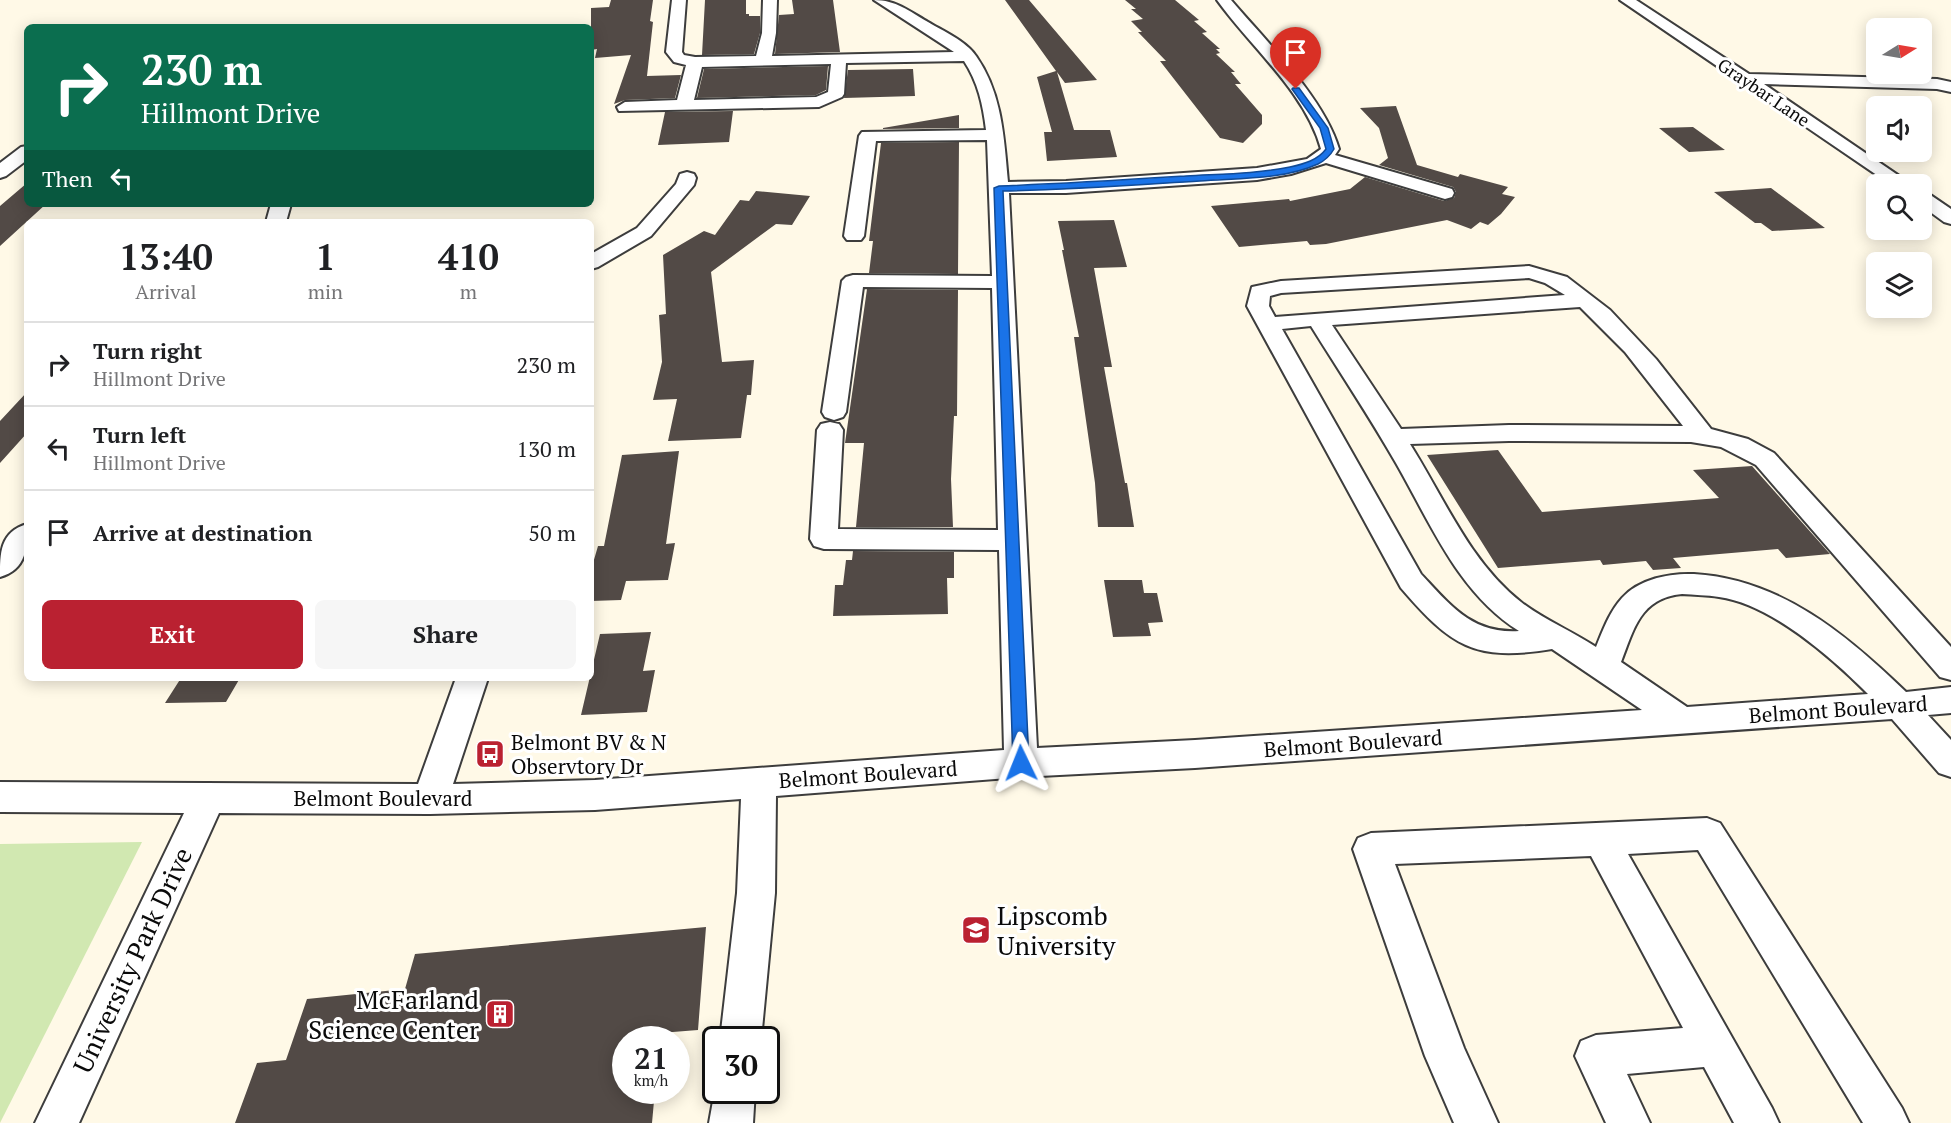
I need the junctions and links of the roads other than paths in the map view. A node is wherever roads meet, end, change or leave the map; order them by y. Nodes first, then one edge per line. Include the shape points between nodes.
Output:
1 (679, 0) edge
2 (770, 0) edge
3 (882, 0) edge
4 (1224, 0) edge
5 (1627, 0) edge
6 (969, 56) junction
7 (839, 59) junction
8 (763, 60) junction
9 (695, 62) junction
10 (1752, 84) junction
11 (1951, 87) edge
12 (1951, 93) edge
13 (1834, 98) dead end
14 (1799, 99) dead end
15 (1776, 100) junction
16 (684, 105) junction
17 (625, 107) dead end
18 (995, 135) junction
19 (24, 153) edge
20 (1324, 157) junction
21 (0, 172) edge
22 (1887, 174) edge
23 (687, 178) dead end
24 (999, 188) junction
25 (1444, 193) dead end
26 (1932, 205) edge
27 (1951, 218) edge
28 (854, 236) dead end
29 (594, 261) edge
30 (1002, 282) junction
31 (1585, 300) junction
32 (1317, 320) junction
33 (1268, 324) junction
34 (1703, 436) junction
35 (1394, 437) junction
36 (24, 538) edge
37 (1012, 540) junction
38 (0, 567) edge
39 (1556, 637) junction
40 (1604, 667) junction
41 (1951, 668) edge
42 (471, 681) edge
43 (1951, 700) edge
44 (1901, 705) junction
45 (1681, 720) junction
46 (1021, 763) junction
47 (1951, 763) edge
48 (759, 782) junction
49 (0, 797) edge
50 (208, 798) junction
51 (430, 799) junction
52 (1601, 840) junction
53 (742, 1026) edge
54 (1714, 1047) junction
55 (733, 1104) edge
56 (57, 1123) edge
57 (731, 1123) edge
58 (1476, 1123) edge
59 (1628, 1123) edge
60 (1756, 1123) edge
61 (1887, 1123) edge

1 - 9 street via 674,52 679,59
2 - 8 street
3 - 6 street
4 - 20 street via 1324,128 1330,149
5 - 10 street, Graybar Lane
6 - 7 street
6 - 18 street via 983,80
7 - 8 street
7 - 16 street via 836,94 819,102
8 - 9 street
9 - 16 street
10 - 11 street via 1927,83
10 - 15 street, Graybar Lane
12 - 13 street
14 - 15 street
15 - 22 street, Graybar Lane
16 - 17 street
18 - 24 street
18 - 28 street via 868,136
19 - 21 street
20 - 24 street via 1291,169 1257,174
20 - 25 street
23 - 29 street via 686,185 644,232
24 - 30 street
26 - 27 street
30 - 37 street
30 - 37 street via 853,281 832,421 824,539
31 - 32 street
31 - 33 street via 1564,282 1529,272 1281,287 1260,292 1258,306
31 - 34 street via 1622,332
32 - 33 street
32 - 35 street
33 - 39 street via 1411,581 1446,620 1471,638 1509,643
34 - 35 street via 1509,433
34 - 41 street via 1743,444 1766,459
35 - 39 street via 1467,561 1489,590 1524,620
36 - 38 street
37 - 46 street
39 - 40 street
40 - 44 street via 1633,605 1651,591 1697,582 1725,586 1764,600 1816,630 1852,657
40 - 45 street
42 - 51 street
43 - 44 street, Belmont Boulevard
44 - 45 street, Belmont Boulevard
44 - 47 street
45 - 46 street, Belmont Boulevard
46 - 48 street, Belmont Boulevard
48 - 51 street, Belmont Boulevard via 595,795
48 - 53 street via 756,894
49 - 50 street, Belmont Boulevard
50 - 51 street, Belmont Boulevard
50 - 56 street, University Park Drive
52 - 54 street
52 - 58 street via 1371,849 1446,1056
52 - 61 street via 1707,834
54 - 59 street via 1596,1056
54 - 60 street
55 - 57 street

